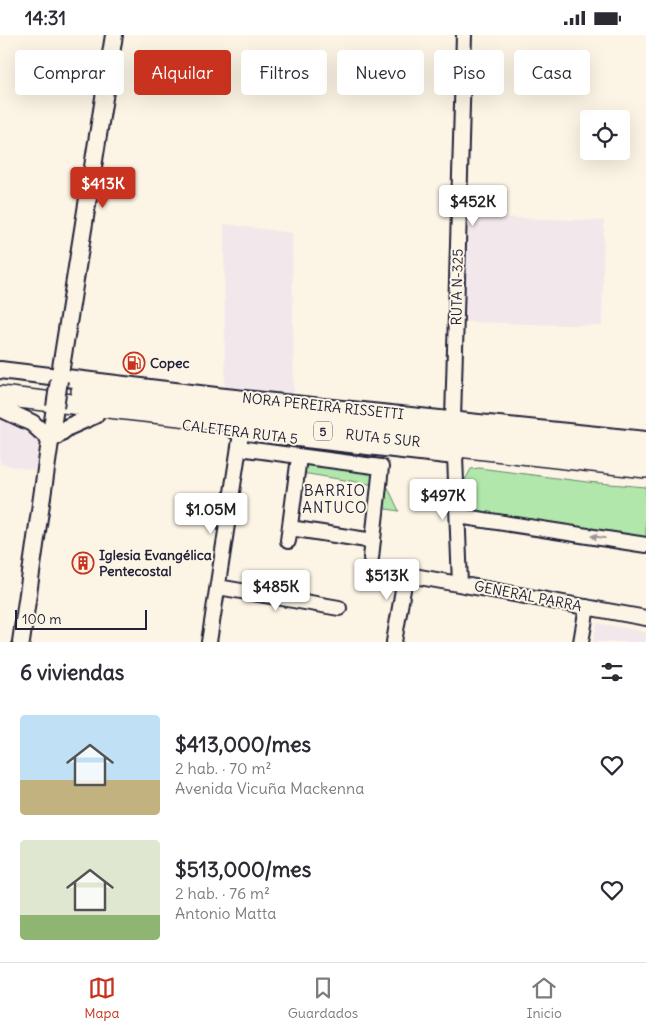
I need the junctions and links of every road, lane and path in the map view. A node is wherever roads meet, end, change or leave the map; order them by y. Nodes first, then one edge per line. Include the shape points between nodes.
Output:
1 (114, 35) edge
2 (464, 35) edge
3 (0, 371) edge
4 (60, 379) junction
5 (0, 383) edge
6 (0, 396) edge
7 (0, 407) edge
8 (55, 409) junction
9 (95, 415) junction
10 (453, 419) junction
11 (50, 440) junction
12 (240, 440) junction
13 (646, 440) edge
14 (646, 452) edge
15 (299, 457) junction
16 (455, 457) junction
17 (646, 468) edge
18 (646, 472) edge
19 (458, 516) junction
20 (373, 541) junction
21 (646, 545) edge
22 (371, 558) dead end
23 (460, 583) junction
24 (218, 587) junction
25 (587, 607) junction
26 (339, 609) dead end
27 (646, 619) edge
28 (21, 642) edge
29 (209, 642) edge
30 (394, 642) edge
31 (582, 642) edge

1 - 4 main road
2 - 10 street, RUTA N-325
3 - 4 main road, NORA PEREIRA RISSETTI
4 - 8 main road, bridge
4 - 10 main road, NORA PEREIRA RISSETTI
5 - 14 highway, RUTA 5 SUR / 5
6 - 17 highway, RUTA 5 SUR / 5
7 - 8 main road, CALETERA RUTA 5
7 - 11 main road via 32,423
8 - 9 main road, CALETERA RUTA 5
8 - 11 main road
9 - 11 main road via 68,427
9 - 12 main road, CALETERA RUTA 5
10 - 13 main road, NORA PEREIRA RISSETTI
11 - 28 main road
12 - 15 street
12 - 16 main road, CALETERA RUTA 5
12 - 24 street
15 - 20 street via 382,467
15 - 20 street via 289,535
16 - 18 highway via 582,470
16 - 19 street
21 -> 19 street
19 - 23 street
20 - 22 street
23 - 25 street, GENERAL PARRA
23 - 30 street, GENERAL PARRA via 419,576 409,578 404,584
24 - 26 street
24 - 29 street
25 - 27 street, GENERAL PARRA
25 - 31 street

